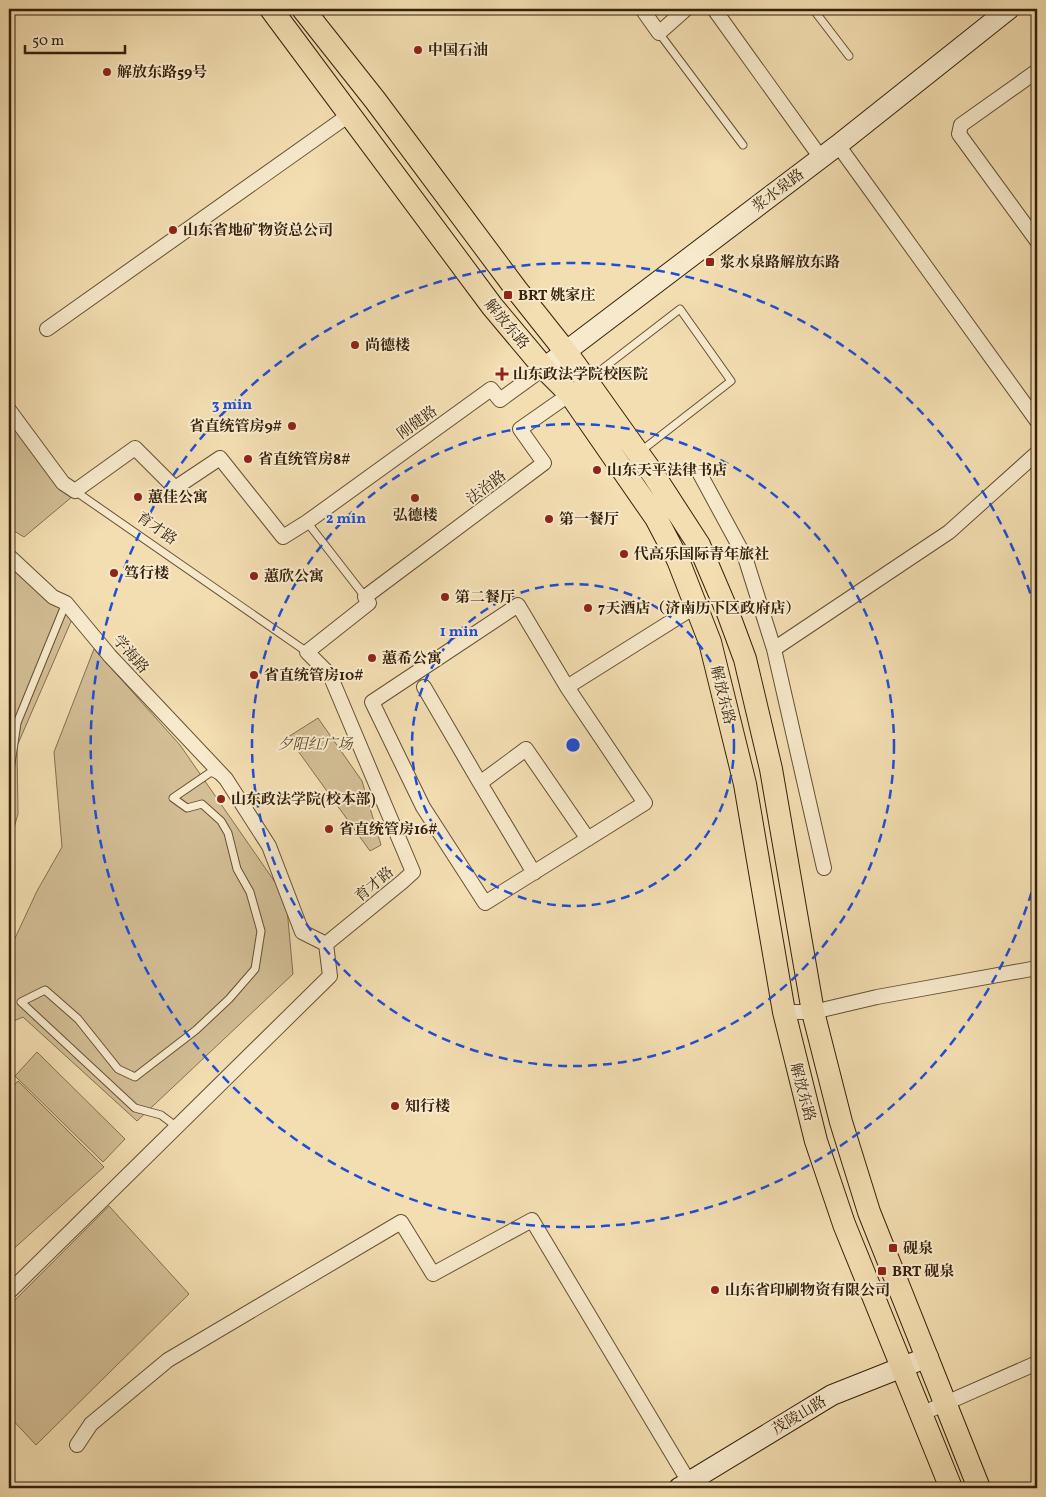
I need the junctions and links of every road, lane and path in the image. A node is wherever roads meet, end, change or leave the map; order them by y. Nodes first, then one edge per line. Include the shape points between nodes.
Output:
1 (271, 9) edge
2 (303, 9) edge
3 (642, 9) edge
4 (686, 9) edge
5 (714, 9) edge
6 (813, 9) edge
7 (1009, 9) edge
8 (659, 33) junction
9 (849, 56) dead end
10 (1037, 71) edge
11 (349, 115) junction
12 (743, 145) dead end
13 (838, 145) junction
14 (821, 158) junction
15 (1037, 241) edge
16 (47, 328) dead end
17 (566, 352) junction
18 (544, 368) junction
19 (578, 388) junction
20 (9, 410) edge
21 (1037, 419) edge
22 (638, 453) junction
23 (1037, 453) edge
24 (700, 474) dead end
25 (75, 491) junction
26 (307, 522) junction
27 (9, 556) edge
28 (367, 600) junction
29 (66, 603) junction
30 (696, 606) junction
31 (774, 649) junction
32 (307, 652) junction
33 (424, 687) dead end
34 (567, 687) junction
35 (9, 777) edge
36 (226, 779) junction
37 (480, 783) junction
38 (588, 839) junction
39 (824, 868) dead end
40 (534, 872) junction
41 (326, 944) junction
42 (1037, 968) edge
43 (784, 1012) junction
44 (813, 1012) junction
45 (177, 1127) junction
46 (9, 1292) edge
47 (928, 1357) junction
48 (1037, 1363) edge
49 (902, 1367) junction
50 (945, 1404) junction
51 (921, 1414) junction
52 (78, 1445) dead end
53 (684, 1485) edge
54 (952, 1488) edge
55 (979, 1488) edge

1 - 11 main road, 解放东路
2 - 17 main road, 解放东路
3 - 8 street
4 - 8 street
5 - 14 street
6 - 9 lane
7 - 13 main road, 浆水泉路
8 - 12 lane
10 - 15 street via 961,125 959,134
11 - 16 street
11 - 18 main road, 解放东路 via 492,306
13 - 14 main road, 浆水泉路
13 - 21 street
14 - 17 main road, 浆水泉路
17 - 18 main road, 浆水泉路
17 - 19 main road, 解放东路
18 - 19 main road, 解放东路
18 - 26 street, 刚健路 via 500,400 491,389
19 - 22 main road, 解放东路
19 - 22 lane via 680,309 731,382
19 - 28 street, 法治路 via 520,430 544,463
19 - 30 main road, 解放东路 via 656,518 678,560
20 - 25 street, 育才路 via 63,482
22 - 44 main road, 解放东路 via 699,546 745,659 770,769
23 - 31 street via 949,532
24 - 31 street via 745,557
25 - 26 street via 135,448 175,488 220,458 283,537
25 - 32 lane, 育才路
26 - 28 lane
27 - 29 street, 学海路 via 53,597
28 - 32 street
29 - 35 lane via 17,723
29 - 36 street, 学海路 via 110,656
30 - 34 street
30 - 43 main road, 解放东路 via 710,642 745,784
31 - 39 street
32 - 41 street, 育才路 via 330,675 413,872
33 - 37 street
34 - 38 street via 645,803
34 - 40 street via 518,605 372,702 424,807 485,903
36 - 41 street, 学海路 via 269,846 302,932
36 - 45 lane via 211,772 173,798 188,808 202,804 221,821 228,833 237,869 250,892 261,931 255,970 229,999 196,1030 135,1078 118,1070 78,1020 45,990 21,1002 135,1108 162,1116
37 - 38 street via 526,749
37 - 40 street
38 - 40 street
41 - 45 street via 330,976
42 - 44 street
43 - 44 street
43 - 49 main road, 解放东路 via 816,1141 844,1224
44 - 47 main road, 解放东路 via 841,1122 869,1212
45 - 46 street
47 - 49 main road, 茂陵山路
47 - 50 main road, 解放东路
48 - 50 street
49 - 51 main road, 解放东路
49 - 53 main road, 茂陵山路 via 832,1395
50 - 51 street
50 - 55 main road, 解放东路
51 - 54 main road, 解放东路
52 - 53 street via 91,1424 168,1360 401,1222 433,1274 532,1220

